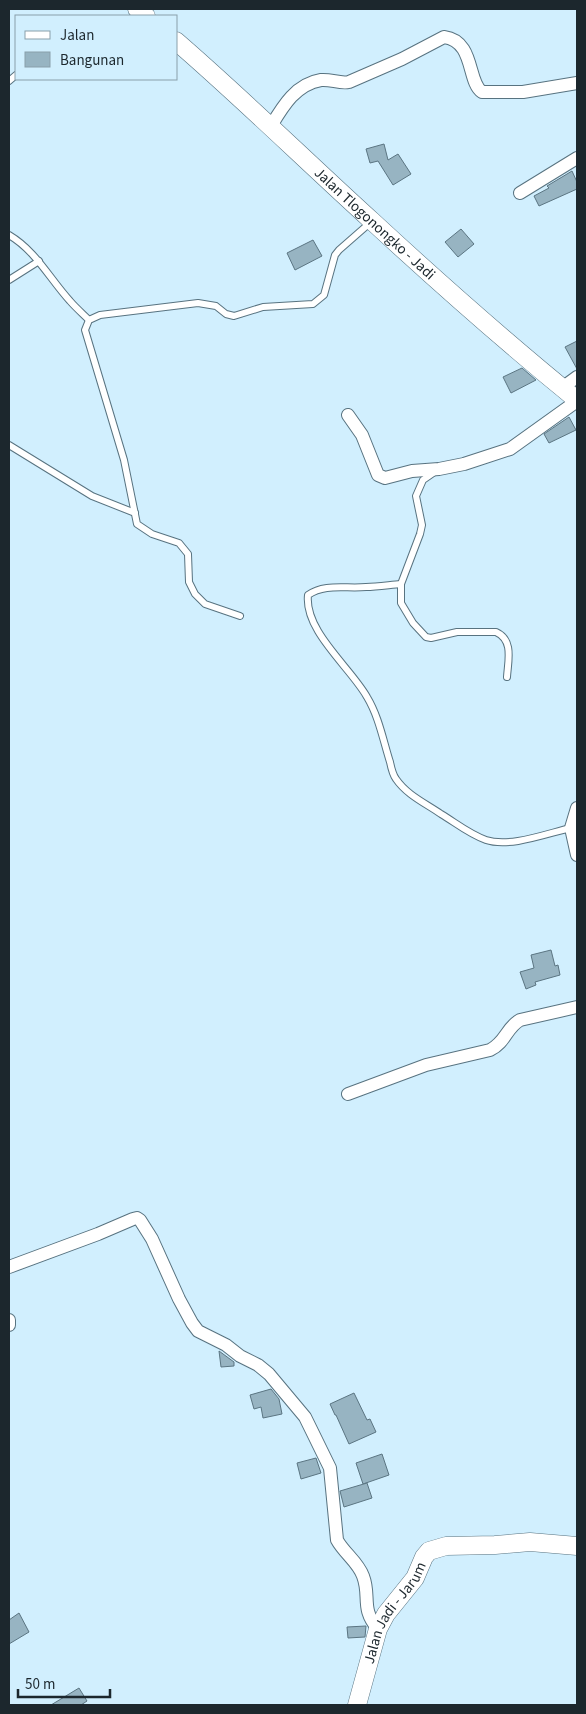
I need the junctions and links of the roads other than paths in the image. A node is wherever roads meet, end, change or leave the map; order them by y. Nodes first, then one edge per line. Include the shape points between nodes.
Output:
1 (178, 43) edge
2 (577, 83) edge
3 (271, 126) junction
4 (577, 158) edge
5 (520, 193) dead end
6 (372, 221) junction
7 (9, 235) edge
8 (39, 261) junction
9 (9, 280) edge
10 (89, 320) junction
11 (577, 377) edge
12 (562, 388) junction
13 (577, 401) edge
14 (348, 415) dead end
15 (9, 445) edge
16 (439, 469) junction
17 (135, 513) junction
18 (401, 584) junction
19 (240, 616) dead end
20 (507, 677) dead end
21 (577, 808) edge
22 (572, 828) junction
23 (577, 855) edge
24 (577, 1006) edge
25 (348, 1094) dead end
26 (9, 1267) edge
27 (9, 1320) edge
28 (9, 1325) edge
29 (577, 1546) edge
30 (378, 1629) junction
31 (357, 1705) edge

1 - 3 street, Jalan Tlogonongko - Jadi
2 - 3 street via 523,92 482,92 477,88 470,64 460,46 444,37 349,82 322,80 312,83 293,94
3 - 6 street, Jalan Tlogonongko - Jadi
4 - 5 street
6 - 10 lane via 335,255 324,295 313,304 263,307 234,316 216,306 198,304 100,315
6 - 12 street, Jalan Tlogonongko - Jadi
7 - 8 lane
8 - 9 lane
8 - 10 lane
10 - 17 lane via 85,330 124,460
11 - 12 street
12 - 13 street, Jalan Tlogonongko - Jadi
13 - 16 street via 510,449
14 - 16 street via 362,435 375,469 382,477
15 - 17 lane via 92,496
16 - 18 lane via 423,480 418,488 416,496 422,525
17 - 19 lane via 138,524 152,534 179,543 188,554 189,582 205,604
18 - 20 lane via 401,603 413,623 426,636 431,638 471,631 501,634 510,653
18 - 22 lane via 316,590 308,595 307,604 316,627 332,652 367,697 379,723 395,779 414,798 460,828 488,840 508,843
21 - 22 street
22 - 23 street
24 - 25 street via 514,1023 498,1046 490,1050 426,1065
26 - 30 street via 133,1219 140,1220 198,1331 258,1365 305,1418 330,1468 337,1540 363,1576 366,1607
27 - 28 street
29 - 30 street, Jalan Jadi - Jarum via 530,1542 446,1546 429,1551 415,1578 390,1608
30 - 31 street, Jalan Jadi - Jarum

